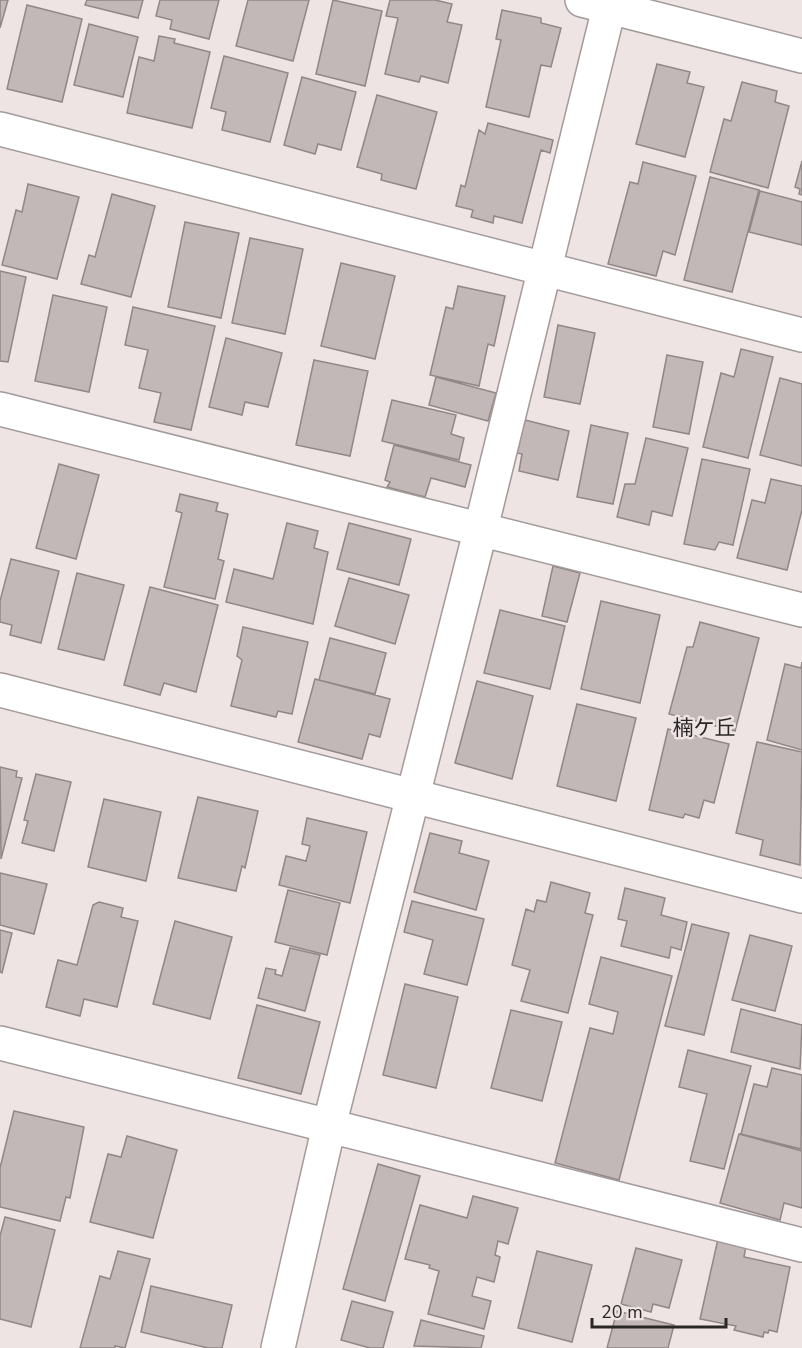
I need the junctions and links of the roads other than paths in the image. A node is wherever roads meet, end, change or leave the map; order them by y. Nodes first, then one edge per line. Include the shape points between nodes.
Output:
1 (601, 2) edge
2 (802, 56) edge
3 (0, 129) edge
4 (544, 268) junction
5 (802, 335) edge
6 (0, 409) edge
7 (482, 528) junction
8 (802, 610) edge
9 (0, 690) edge
10 (414, 795) junction
11 (802, 896) edge
12 (0, 1043) edge
13 (328, 1126) junction
14 (802, 1245) edge
15 (278, 1348) edge

1 - 2 street
1 - 4 street
3 - 4 street
4 - 5 street
4 - 7 street
6 - 7 street
7 - 8 street
7 - 10 street
9 - 10 street
10 - 11 street
10 - 13 street
12 - 13 street
13 - 14 street
13 - 15 street

